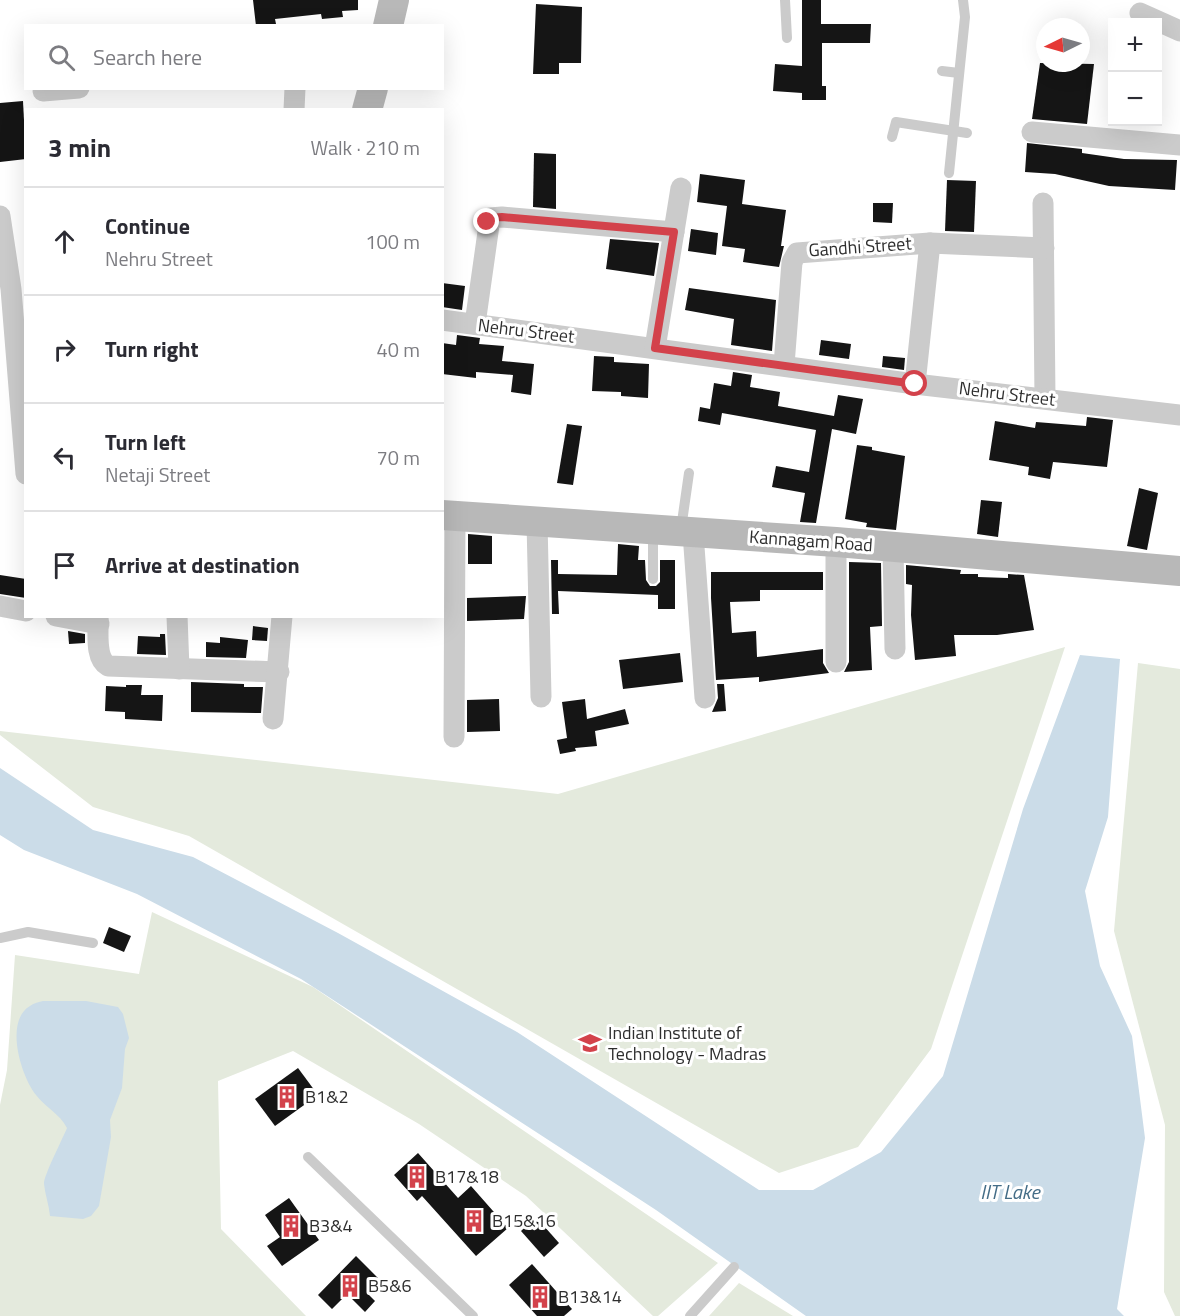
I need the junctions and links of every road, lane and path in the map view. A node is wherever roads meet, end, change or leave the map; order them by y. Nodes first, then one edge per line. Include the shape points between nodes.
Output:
1 (394, 0) edge
2 (785, 0) edge
3 (963, 0) edge
4 (1140, 13) dead end
5 (388, 24) edge
6 (1180, 31) edge
7 (787, 38) dead end
8 (942, 71) dead end
9 (959, 73) junction
10 (55, 90) edge
11 (295, 90) edge
12 (372, 90) edge
13 (43, 91) dead end
14 (294, 108) edge
15 (368, 108) edge
16 (953, 131) junction
17 (1032, 132) dead end
18 (967, 133) dead end
19 (892, 137) dead end
20 (1180, 145) edge
21 (949, 172) dead end
22 (681, 188) dead end
23 (1043, 202) dead end
24 (0, 216) edge
25 (674, 232) junction
26 (930, 243) junction
27 (1044, 248) junction
28 (12, 288) edge
29 (444, 320) edge
30 (475, 324) junction
31 (655, 348) junction
32 (784, 365) junction
33 (915, 384) junction
34 (1045, 398) junction
35 (1180, 415) edge
36 (24, 447) edge
37 (689, 473) dead end
38 (449, 515) edge
39 (537, 522) junction
40 (676, 532) junction
41 (836, 542) junction
42 (893, 547) junction
43 (1180, 571) edge
44 (653, 579) dead end
45 (0, 606) edge
46 (24, 611) edge
47 (78, 618) edge
48 (177, 618) edge
49 (282, 618) edge
50 (99, 620) edge
51 (895, 649) dead end
52 (836, 662) dead end
53 (179, 669) junction
54 (279, 672) junction
55 (541, 697) dead end
56 (705, 698) dead end
57 (273, 719) dead end
58 (454, 737) dead end
59 (0, 938) edge
60 (93, 943) dead end
61 (308, 1158) dead end
62 (734, 1267) dead end
63 (473, 1316) edge
64 (690, 1316) edge

1 - 5 street
2 - 7 lane
3 - 9 lane
4 - 6 street
8 - 9 lane
9 - 16 lane
10 - 13 street
11 - 14 street
12 - 15 street
16 - 18 lane
16 - 19 lane via 896,122
16 - 21 lane
17 - 20 street
22 - 25 street
23 - 27 street
24 - 28 street
25 - 30 street via 490,218
25 - 31 street
26 - 27 street
26 - 32 street, Gandhi Street via 797,253 792,262
26 - 33 street
27 - 34 street
28 - 36 street
29 - 30 street, Nehru Street
30 - 31 street, Nehru Street
31 - 32 street, Nehru Street
32 - 33 street, Nehru Street
33 - 34 street, Nehru Street
34 - 35 street, Nehru Street
37 - 40 lane
38 - 39 street, Kannagam Road
38 - 58 street
39 - 40 street, Kannagam Road
39 - 55 street
40 - 41 street, Kannagam Road
40 - 44 lane
40 - 56 street
41 - 42 street, Kannagam Road
41 - 52 street
42 - 43 street, Kannagam Road
42 - 51 street
45 - 46 street
47 - 50 street
48 - 53 street
49 - 54 street
50 - 53 street via 104,664
53 - 54 street
54 - 57 street
59 - 60 lane via 28,932
61 - 63 lane
62 - 64 lane

